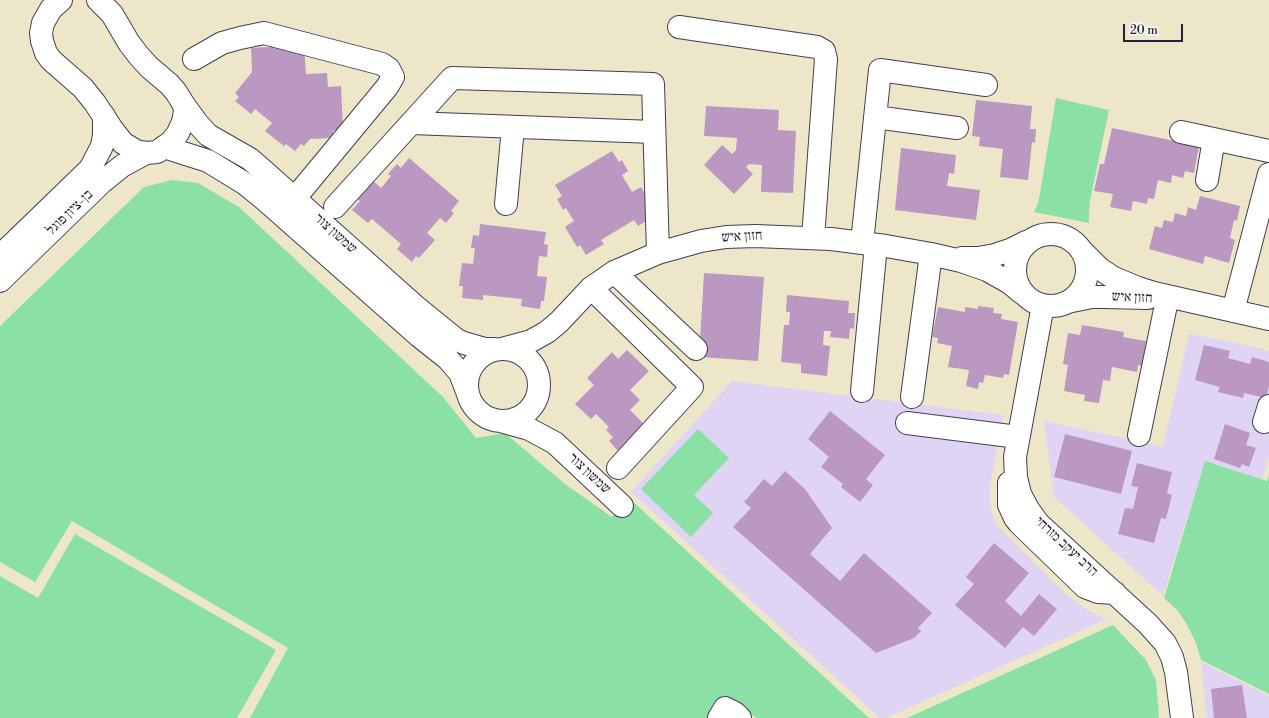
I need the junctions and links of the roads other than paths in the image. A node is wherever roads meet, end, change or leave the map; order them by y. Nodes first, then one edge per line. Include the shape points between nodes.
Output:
1 (62, 0) edge
2 (98, 0) edge
3 (41, 10) edge
4 (679, 27) dead end
5 (194, 59) dead end
6 (986, 85) dead end
7 (184, 105) junction
8 (104, 116) junction
9 (875, 116) junction
10 (411, 123) junction
11 (513, 127) junction
12 (957, 128) dead end
13 (654, 132) junction
14 (1181, 132) dead end
15 (1214, 139) junction
16 (155, 150) junction
17 (1269, 151) edge
18 (1269, 174) edge
19 (1207, 180) dead end
20 (295, 198) junction
21 (506, 204) dead end
22 (335, 207) dead end
23 (813, 238) junction
24 (1026, 242) junction
25 (869, 244) junction
26 (1081, 250) junction
27 (658, 253) junction
28 (937, 255) junction
29 (0, 256) edge
30 (614, 272) junction
31 (0, 281) edge
32 (591, 288) junction
33 (1022, 292) junction
34 (1167, 300) junction
35 (1067, 302) junction
36 (1196, 303) junction
37 (1043, 305) junction
38 (1233, 311) junction
39 (563, 316) junction
40 (1269, 318) edge
41 (696, 348) dead end
42 (499, 349) junction
43 (540, 386) junction
44 (862, 390) dead end
45 (468, 394) junction
46 (912, 398) dead end
47 (499, 420) junction
48 (907, 422) dead end
49 (1139, 435) dead end
50 (555, 443) junction
51 (1017, 447) junction
52 (618, 468) dead end
53 (622, 506) dead end
54 (719, 718) edge
55 (740, 718) edge
56 (1182, 718) edge

1 - 3 street via 51,9
2 - 7 street, שמשון צור via 112,14 139,56 169,84
3 - 8 street, שמשון צור via 43,48 51,60 83,88
4 - 23 street via 817,47 824,51 826,60
5 - 20 street via 222,43 264,33 382,64 389,70 393,77 387,87
6 - 9 street via 880,70
7 - 16 street, בן-ציון פוגל via 181,128 171,142
7 - 20 street, שמשון צור via 208,135 250,159
8 - 16 street, שמשון צור via 123,143 136,151
8 - 29 street, בן-ציון פוגל via 102,146 90,170
9 - 12 street
9 - 25 street
10 - 11 street
10 - 13 street via 452,78 653,84
10 - 22 street
11 - 13 street
11 - 21 street
13 - 27 street
14 - 15 street
15 - 17 street
15 - 19 street
16 - 31 street, בן-ציון פוגל via 117,169
16 - 45 street, שמשון צור via 208,161 255,192 418,336 448,359 460,373
18 - 38 street
20 - 42 street, שמשון צור via 415,306 457,340 478,348
23 - 25 street, חזון איש
23 - 27 street, חזון איש via 726,237
24 - 26 street via 1041,234 1058,234 1069,238
24 - 28 street, חזון איש via 1010,250 986,256 970,258
24 - 33 street via 1019,252 1014,268 1017,285
25 - 28 street, חזון איש
25 - 44 street
26 - 35 street via 1086,260 1086,277 1079,293
26 - 36 street, חזון איש via 1100,269 1130,285
27 - 30 street, חזון איש
28 - 33 street, חזון איש via 987,270
28 - 46 street
30 - 32 street, חזון איש
30 - 41 street
32 - 39 street, חזון איש
32 - 52 street via 692,387
33 - 37 street via 1032,301
34 - 35 street, חזון איש via 1092,297
34 - 36 street, חזון איש
34 - 49 street
35 - 37 street via 1054,306
36 - 38 street, חזון איש
37 - 51 street, הרב יעקב מזרחי
38 - 40 street, חזון איש
39 - 42 street, חזון איש via 553,327 535,339
39 - 43 street, חזון איש via 542,367
42 - 43 street via 522,353 531,360 537,370
42 - 45 street via 479,357 472,366 468,377
43 - 47 street via 535,403 523,415 513,420
43 - 50 street, שמשון צור via 542,418
45 - 47 street via 480,412
47 - 50 street, שמשון צור via 529,429
48 - 51 street
50 - 53 street, שמשון צור
51 - 56 street, הרב יעקב מזרחי via 1018,486 1030,513 1148,624 1168,650 1178,680
54 - 55 street via 725,708

